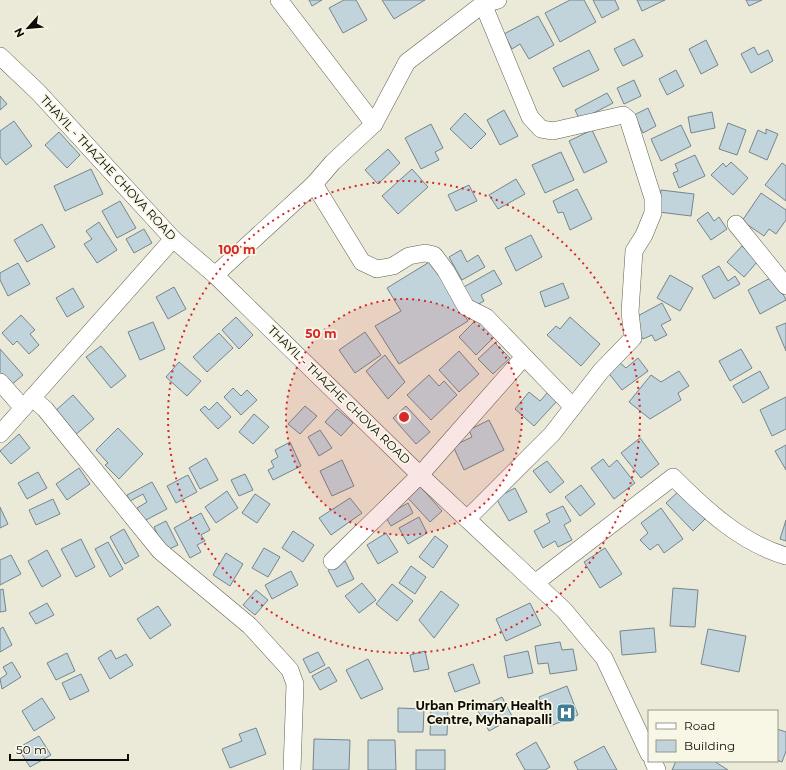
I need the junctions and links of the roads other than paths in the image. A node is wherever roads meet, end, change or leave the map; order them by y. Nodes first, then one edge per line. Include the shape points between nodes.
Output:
1 (279, 0) edge
2 (491, 2) edge
3 (0, 56) edge
4 (374, 124) junction
5 (314, 184) junction
6 (736, 224) dead end
7 (173, 239) junction
8 (215, 275) junction
9 (786, 286) edge
10 (524, 357) junction
11 (0, 382) edge
12 (28, 403) junction
13 (573, 407) junction
14 (0, 434) edge
15 (420, 475) junction
16 (467, 519) junction
17 (786, 556) edge
18 (332, 561) dead end
19 (535, 583) junction
20 (648, 752) edge
21 (292, 770) edge

1 - 4 street
2 - 4 street via 407,62
2 - 13 street via 530,117 541,129 553,131 623,115 628,119 653,198 651,217 634,251 630,312 633,338 601,371
3 - 7 street, THAYIL - THAZHE CHOVA ROAD via 38,92
4 - 5 street via 333,162
5 - 8 street
5 - 10 street via 362,262 377,269 393,266 409,256 425,253 434,255 446,270 466,307 486,317
6 - 9 street
7 - 8 street, THAYIL - THAZHE CHOVA ROAD
7 - 12 street
8 - 15 street, THAYIL - THAZHE CHOVA ROAD
10 - 13 street
10 - 15 street
11 - 12 street
12 - 14 street
12 - 21 street via 45,409 160,551 250,626 290,670 295,684
13 - 16 street via 552,434
15 - 16 street, THAYIL - THAZHE CHOVA ROAD
15 - 18 street
16 - 19 street, THAYIL - THAZHE CHOVA ROAD
17 - 19 street via 769,551 732,530 705,509 673,477
19 - 20 street, THAYIL - THAZHE CHOVA ROAD via 564,610 604,658

